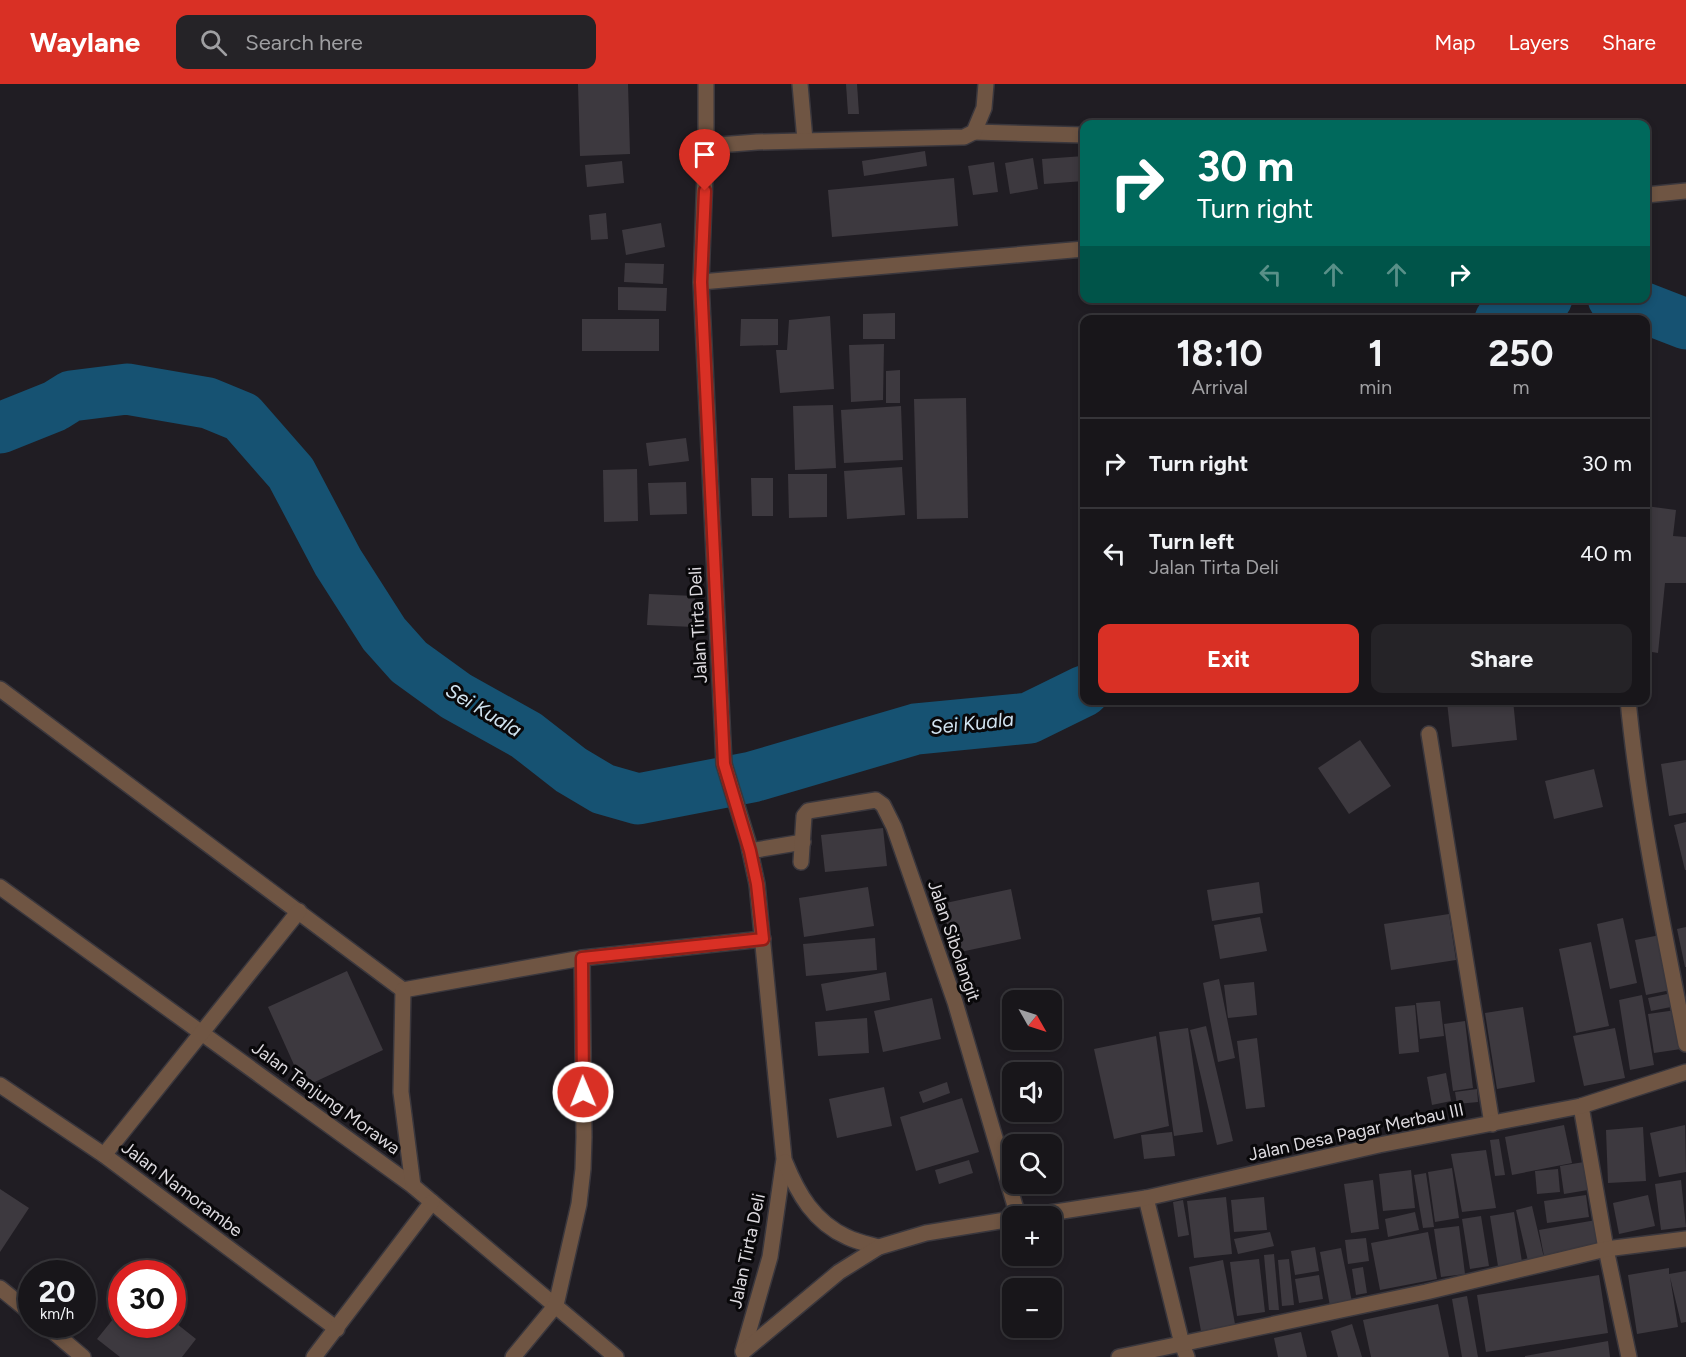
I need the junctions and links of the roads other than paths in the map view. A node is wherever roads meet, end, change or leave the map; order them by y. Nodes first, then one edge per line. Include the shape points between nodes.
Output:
1 (706, 84) edge
2 (800, 84) edge
3 (986, 84) edge
4 (974, 132) junction
5 (1080, 135) edge
6 (805, 140) junction
7 (706, 146) junction
8 (1686, 191) edge
9 (1650, 195) edge
10 (1080, 249) edge
11 (701, 282) junction
12 (0, 689) edge
13 (1628, 705) edge
14 (1429, 734) dead end
15 (803, 842) junction
16 (749, 847) junction
17 (801, 862) dead end
18 (0, 887) edge
19 (299, 911) junction
20 (763, 939) junction
21 (582, 958) junction
22 (403, 990) junction
23 (202, 1032) junction
24 (1686, 1044) edge
25 (1686, 1072) edge
26 (0, 1084) edge
27 (1581, 1106) junction
28 (1492, 1124) junction
29 (104, 1155) junction
30 (784, 1159) junction
31 (413, 1186) junction
32 (1146, 1198) junction
33 (432, 1202) junction
34 (1015, 1206) edge
35 (1062, 1211) edge
36 (1002, 1221) edge
37 (1686, 1239) edge
38 (879, 1247) junction
39 (1606, 1249) junction
40 (0, 1288) edge
41 (18, 1303) edge
42 (556, 1305) junction
43 (337, 1329) junction
44 (61, 1338) edge
45 (1185, 1350) edge
46 (741, 1354) edge
47 (83, 1357) edge
48 (314, 1357) edge
49 (513, 1357) edge
50 (616, 1357) edge
51 (1119, 1357) edge
52 (1629, 1357) edge

1 - 7 street, Jalan Tirta Deli
2 - 6 street
3 - 4 street via 984,108
4 - 5 street
4 - 6 street via 948,138
6 - 7 street
7 - 11 street, Jalan Tirta Deli
8 - 9 street
10 - 11 street
11 - 16 street, Jalan Tirta Deli via 724,764
12 - 19 street
13 - 24 street via 1633,759
14 - 28 street
15 - 16 street
15 - 17 street, Jalan Sibolangit
15 - 34 street, Jalan Sibolangit via 804,816 808,811 876,800 883,805 955,1002
16 - 20 street, Jalan Tirta Deli
18 - 23 street, Jalan Tanjung Morawa
19 - 22 street
19 - 23 street
20 - 21 street
20 - 30 street, Jalan Tirta Deli
21 - 22 street
21 - 42 street via 583,1169
22 - 31 street via 401,1092
23 - 29 street
23 - 31 street, Jalan Tanjung Morawa
25 - 27 street, Jalan Desa Pagar Merbau III
26 - 29 street, Jalan Namorambe
27 - 28 street, Jalan Desa Pagar Merbau III
27 - 39 street
28 - 32 street, Jalan Desa Pagar Merbau III via 1379,1145
29 - 43 street, Jalan Namorambe
30 - 38 street, Jalan Tirta Deli via 797,1191 818,1218 846,1237
30 - 46 street, Jalan Tirta Deli via 770,1257
31 - 33 street, Jalan Tanjung Morawa
32 - 35 street, Jalan Desa Pagar Merbau III
32 - 45 street
33 - 42 street, Jalan Tanjung Morawa
33 - 43 street
36 - 38 street via 926,1233
37 - 39 street
38 - 46 street via 839,1272
39 - 45 street
39 - 52 street
40 - 41 street
42 - 49 street
42 - 50 street, Jalan Tanjung Morawa
43 - 48 street
44 - 47 street
45 - 51 street

